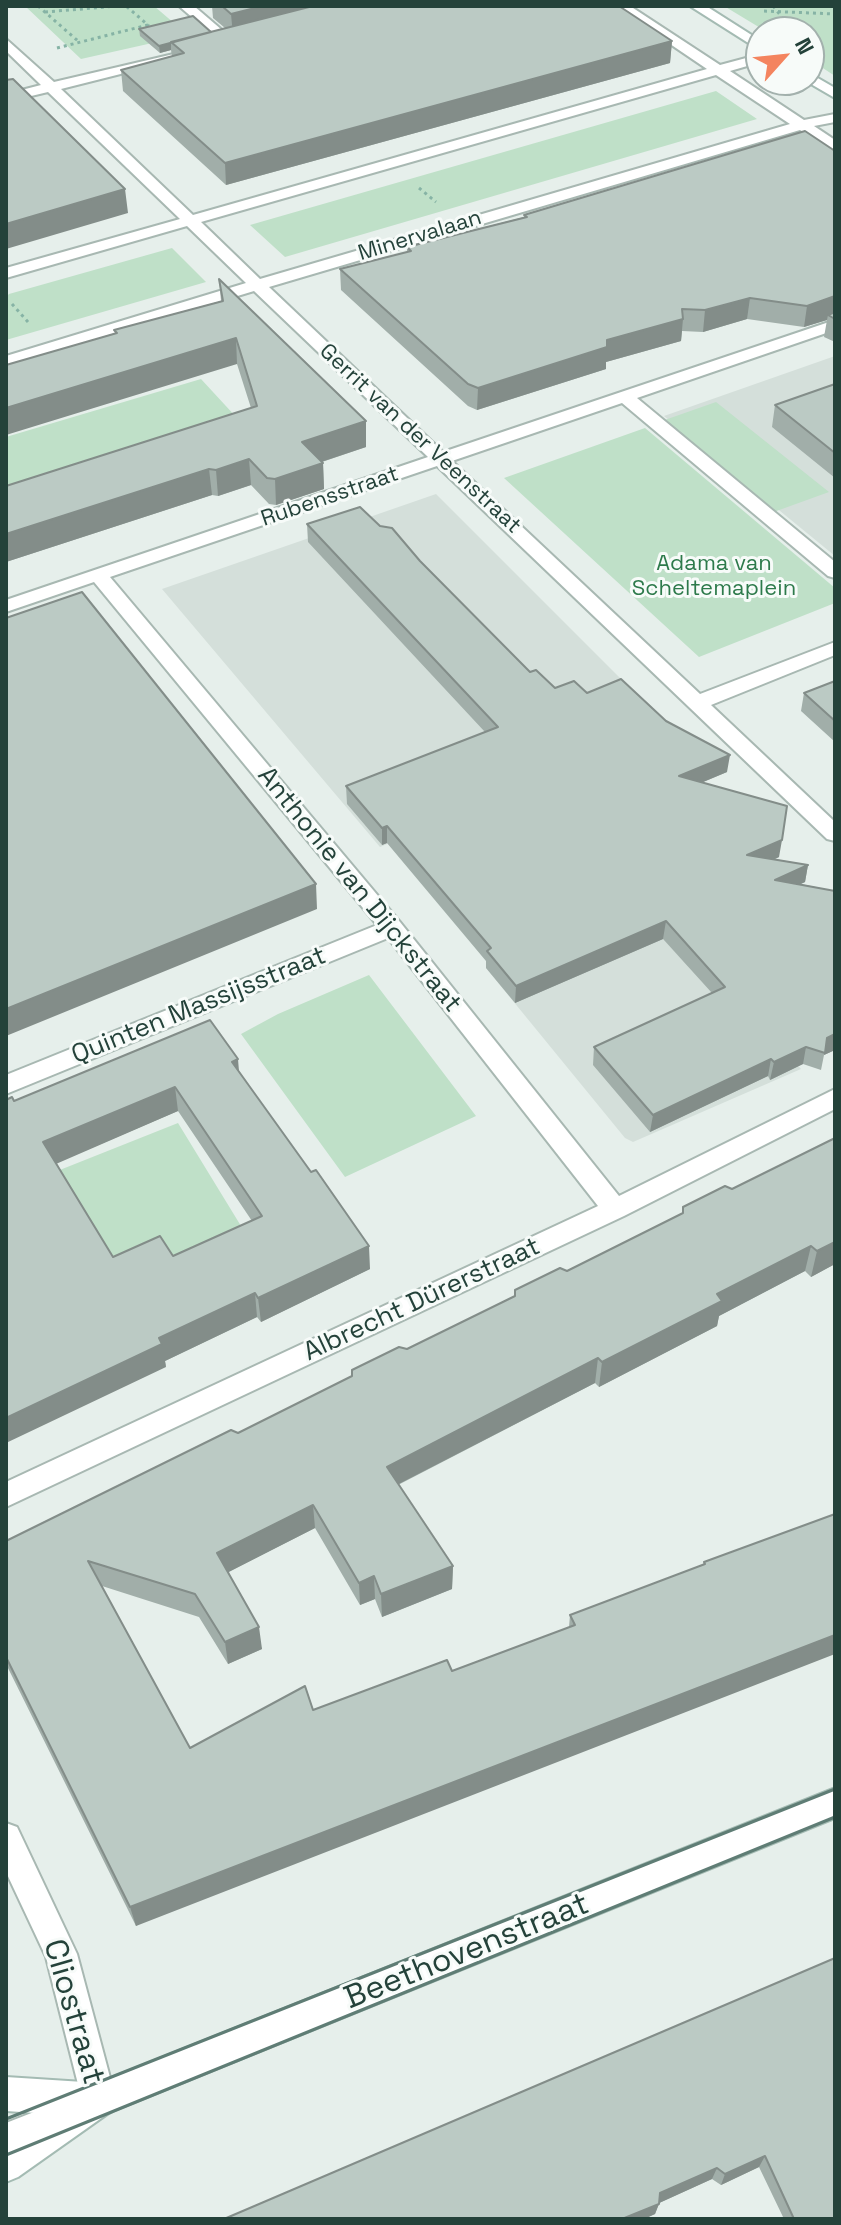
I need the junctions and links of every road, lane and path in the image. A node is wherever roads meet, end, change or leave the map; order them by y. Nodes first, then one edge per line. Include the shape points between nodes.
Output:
1 (38, 6) edge
2 (118, 6) edge
3 (126, 6) edge
4 (186, 6) edge
5 (621, 6) edge
6 (697, 6) edge
7 (773, 6) edge
8 (77, 8) edge
9 (777, 11) junction
10 (45, 12) junction
11 (835, 14) edge
12 (781, 16) edge
13 (745, 37) edge
14 (6, 43) edge
15 (745, 63) edge
16 (721, 71) junction
17 (51, 88) junction
18 (6, 98) edge
19 (835, 118) edge
20 (802, 125) junction
21 (835, 147) edge
22 (390, 164) junction
23 (190, 222) junction
24 (461, 223) junction
25 (6, 273) edge
26 (257, 287) junction
27 (835, 325) edge
28 (6, 361) edge
29 (625, 397) junction
30 (442, 458) junction
31 (835, 572) edge
32 (98, 575) junction
33 (6, 606) edge
34 (835, 648) edge
35 (697, 703) junction
36 (835, 834) edge
37 (392, 928) junction
38 (6, 1085) edge
39 (835, 1098) edge
40 (615, 1209) junction
41 (6, 1495) edge
42 (835, 1803) edge
43 (6, 1838) edge
44 (6, 2094) edge
45 (99, 2100) junction
46 (6, 2138) edge
47 (6, 2165) edge

1 - 10 path
2 - 8 path
3 - 10 path via 148,25 79,42
4 - 17 street via 236,40
5 - 16 street
6 - 13 street
7 - 9 path
8 - 10 path
9 - 11 path
9 - 12 path
14 - 17 street, Gerrit van der Veenstraat
15 - 16 street
16 - 20 street
16 - 22 street
17 - 18 street
17 - 23 street, Gerrit van der Veenstraat
19 - 20 street, Minervalaan
20 - 21 street
20 - 24 street, Minervalaan
22 - 23 street
22 - 24 path
23 - 25 street
23 - 26 street, Gerrit van der Veenstraat
24 - 26 street, Minervalaan
26 - 28 street, Minervalaan
26 - 30 street, Gerrit van der Veenstraat
27 - 29 street, Rubensstraat
29 - 30 street, Rubensstraat
29 - 31 street
30 - 32 street, Rubensstraat
30 - 35 street, Gerrit van der Veenstraat
32 - 33 street, Rubensstraat
32 - 37 street, Anthonie van Dijckstraat
34 - 35 street
35 - 36 street, Gerrit van der Veenstraat
37 - 38 street, Quinten Massijsstraat
37 - 40 street, Anthonie van Dijckstraat
39 - 40 street, Albrecht Dürerstraat
40 - 41 street, Albrecht Dürerstraat
42 - 45 street, Beethovenstraat
43 - 45 street, Cliostraat via 61,1954
44 - 45 street, Beethovenstraat
45 - 46 lane, Beethovenstraat
45 - 47 street, Beethovenstraat

